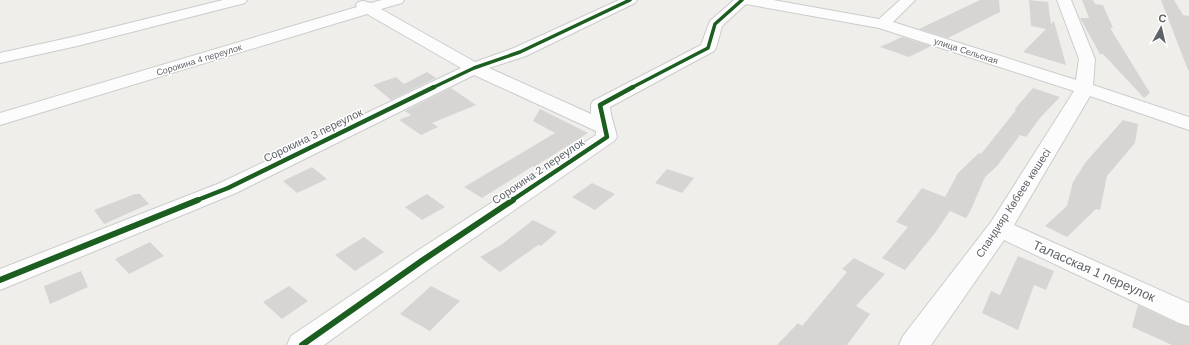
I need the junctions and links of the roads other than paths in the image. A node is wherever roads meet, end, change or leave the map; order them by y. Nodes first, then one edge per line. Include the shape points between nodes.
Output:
1 (240, 0) edge
2 (354, 0) edge
3 (396, 0) edge
4 (630, 0) edge
5 (742, 0) edge
6 (749, 0) edge
7 (908, 0) edge
8 (1064, 0) edge
9 (370, 9) junction
10 (882, 24) junction
11 (0, 58) edge
12 (474, 68) junction
13 (1082, 92) junction
14 (0, 118) edge
15 (1189, 124) edge
16 (606, 128) junction
17 (1000, 228) junction
18 (0, 280) edge
19 (1189, 314) edge
20 (302, 345) edge
21 (914, 345) edge

1 - 11 street
2 - 9 street
3 - 9 street, Сорокина 4 переулок
4 - 12 street, Сорокина 3 переулок via 520,52
5 - 16 street via 715,24 708,48 600,105 600,115
6 - 10 street, улица Сельская
7 - 10 street
8 - 13 street via 1087,59
9 - 12 street
9 - 14 street, Сорокина 4 переулок
10 - 13 street, улица Сельская
12 - 16 street
12 - 18 street, Сорокина 3 переулок via 228,188
13 - 15 street, улица Сельская
13 - 17 street, Спандияр Көбеев көшесі
16 - 20 street, Сорокина 2 переулок via 607,136
17 - 19 street, Таласская 1 переулок
17 - 21 street, Спандияр Көбеев көшесі

